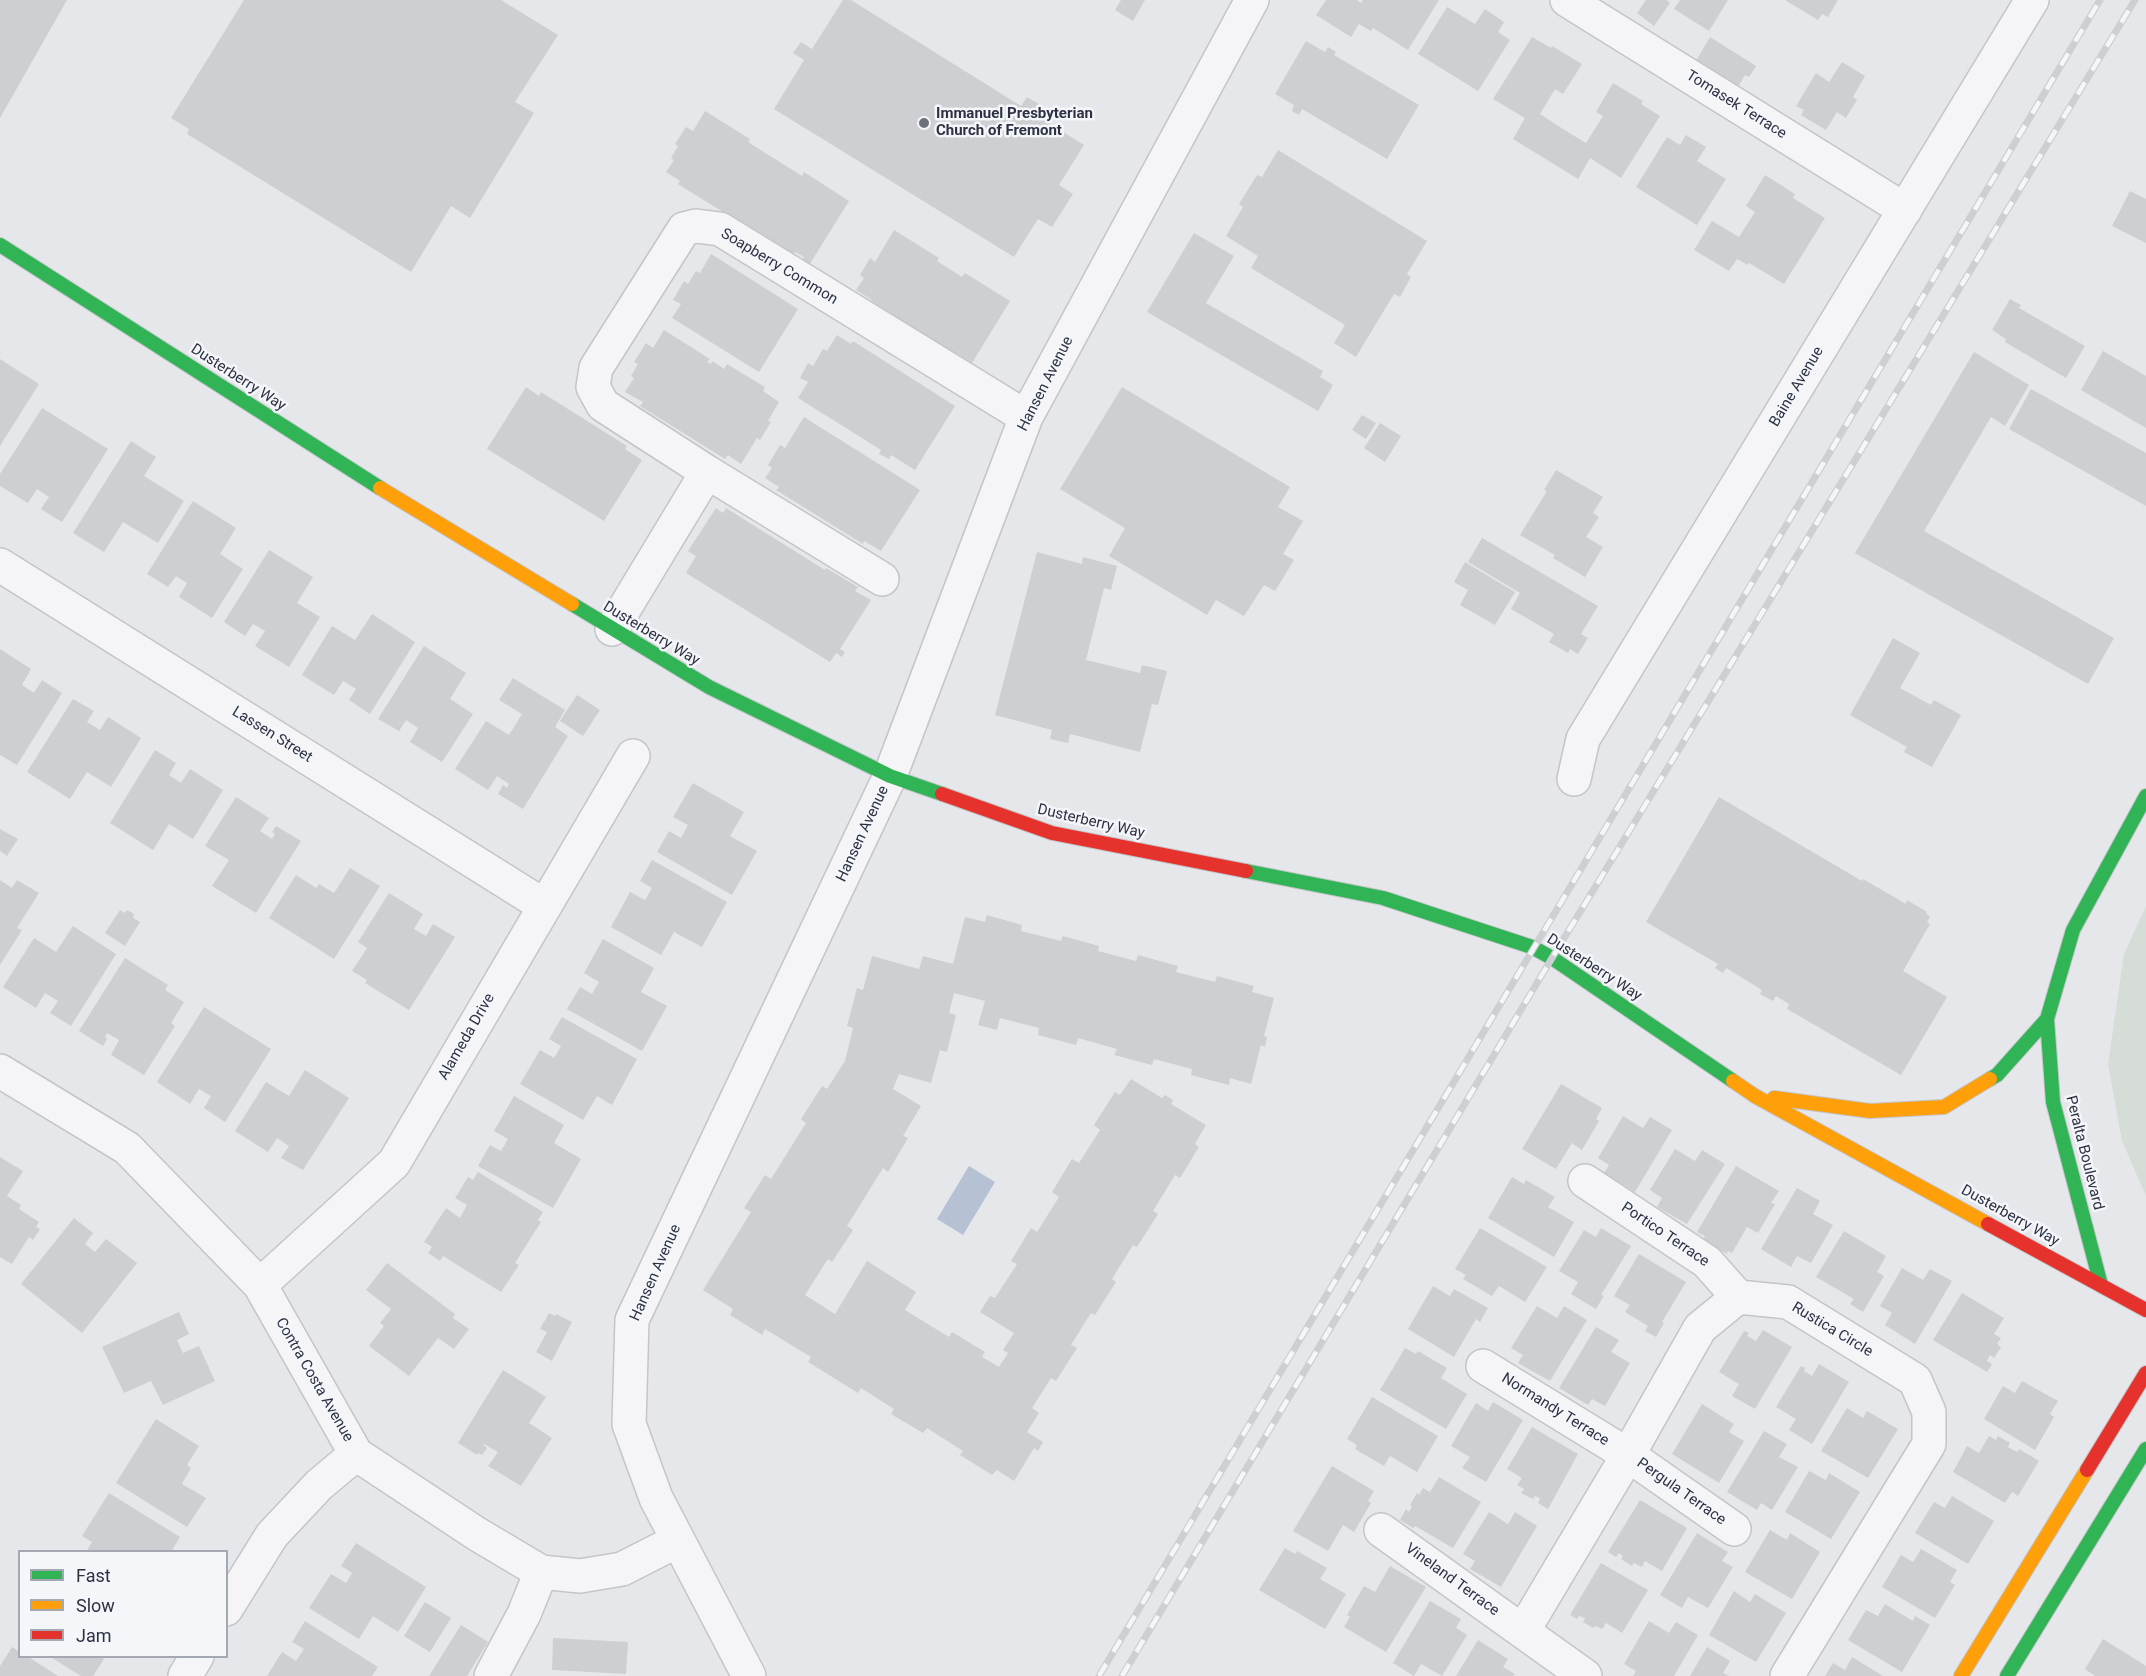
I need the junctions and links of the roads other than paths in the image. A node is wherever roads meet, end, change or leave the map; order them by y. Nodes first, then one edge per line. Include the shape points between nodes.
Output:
1 (1252, 0) edge
2 (1567, 0) edge
3 (2032, 0) edge
4 (1905, 210) junction
5 (0, 245) edge
6 (1026, 417) junction
7 (707, 472) junction
8 (0, 565) edge
9 (882, 579) dead end
10 (612, 629) junction
11 (633, 756) dead end
12 (890, 776) junction
13 (1574, 779) dead end
14 (2146, 796) edge
15 (543, 905) junction
16 (2047, 1019) junction
17 (0, 1071) edge
18 (1755, 1096) junction
19 (1585, 1181) dead end
20 (260, 1285) junction
21 (2101, 1286) junction
22 (1738, 1297) junction
23 (2146, 1310) edge
24 (1483, 1366) dead end
25 (2146, 1373) edge
26 (2146, 1449) edge
27 (357, 1454) junction
28 (1628, 1455) junction
29 (2146, 1464) edge
30 (2132, 1472) junction
31 (1734, 1529) dead end
32 (1381, 1530) dead end
33 (677, 1541) junction
34 (541, 1572) junction
35 (228, 1606) edge
36 (1523, 1631) junction
37 (196, 1658) edge
38 (185, 1676) edge
39 (491, 1676) edge
40 (749, 1676) edge
41 (1585, 1676) edge
42 (1787, 1676) edge
43 (1961, 1676) edge
44 (2007, 1676) edge

1 - 6 street, Hansen Avenue
2 - 4 street, Tomasek Terrace
3 - 4 street, Baine Avenue
4 - 13 street, Baine Avenue via 1583,739
5 - 10 main road, Dusterberry Way via 378,488
6 - 7 street, Soapberry Common via 720,229 696,226 684,229 596,368 593,387 603,405
6 - 12 street, Hansen Avenue
7 - 9 street, Soapberry Common
7 - 10 street
8 - 15 street, Lassen Street
10 - 12 main road, Dusterberry Way via 709,687
11 - 15 street, Alameda Drive
12 - 18 main road, Dusterberry Way via 1053,833 1383,898 1532,948
12 - 33 street, Hansen Avenue via 632,1320 629,1424 656,1498
14 - 16 main road, Peralta Boulevard via 2073,930
15 - 20 street, Alameda Drive via 394,1163
16 - 18 main road via 1997,1076 1944,1107 1870,1111
16 - 21 main road, Peralta Boulevard via 2053,1102
17 - 20 street, Contra Costa Avenue via 127,1148
18 - 21 main road, Dusterberry Way
19 - 22 street, Portico Terrace via 1707,1262
20 - 27 street, Contra Costa Avenue
21 - 23 main road, Dusterberry Way
22 - 28 street via 1700,1328
22 - 42 street, Rustica Circle via 1788,1302 1915,1380 1929,1412 1929,1444
24 - 28 street, Normandy Terrace
25 - 43 main road
26 - 30 main road
27 - 34 street, Contra Costa Avenue
27 - 35 street via 320,1485 272,1535
28 - 31 street, Pergula Terrace
28 - 36 street
29 - 30 main road
30 - 44 main road
32 - 36 street, Vineland Terrace
33 - 34 street, Contra Costa Avenue via 622,1569 580,1576
33 - 40 street, Hansen Avenue
34 - 39 street
36 - 41 street
37 - 38 street

